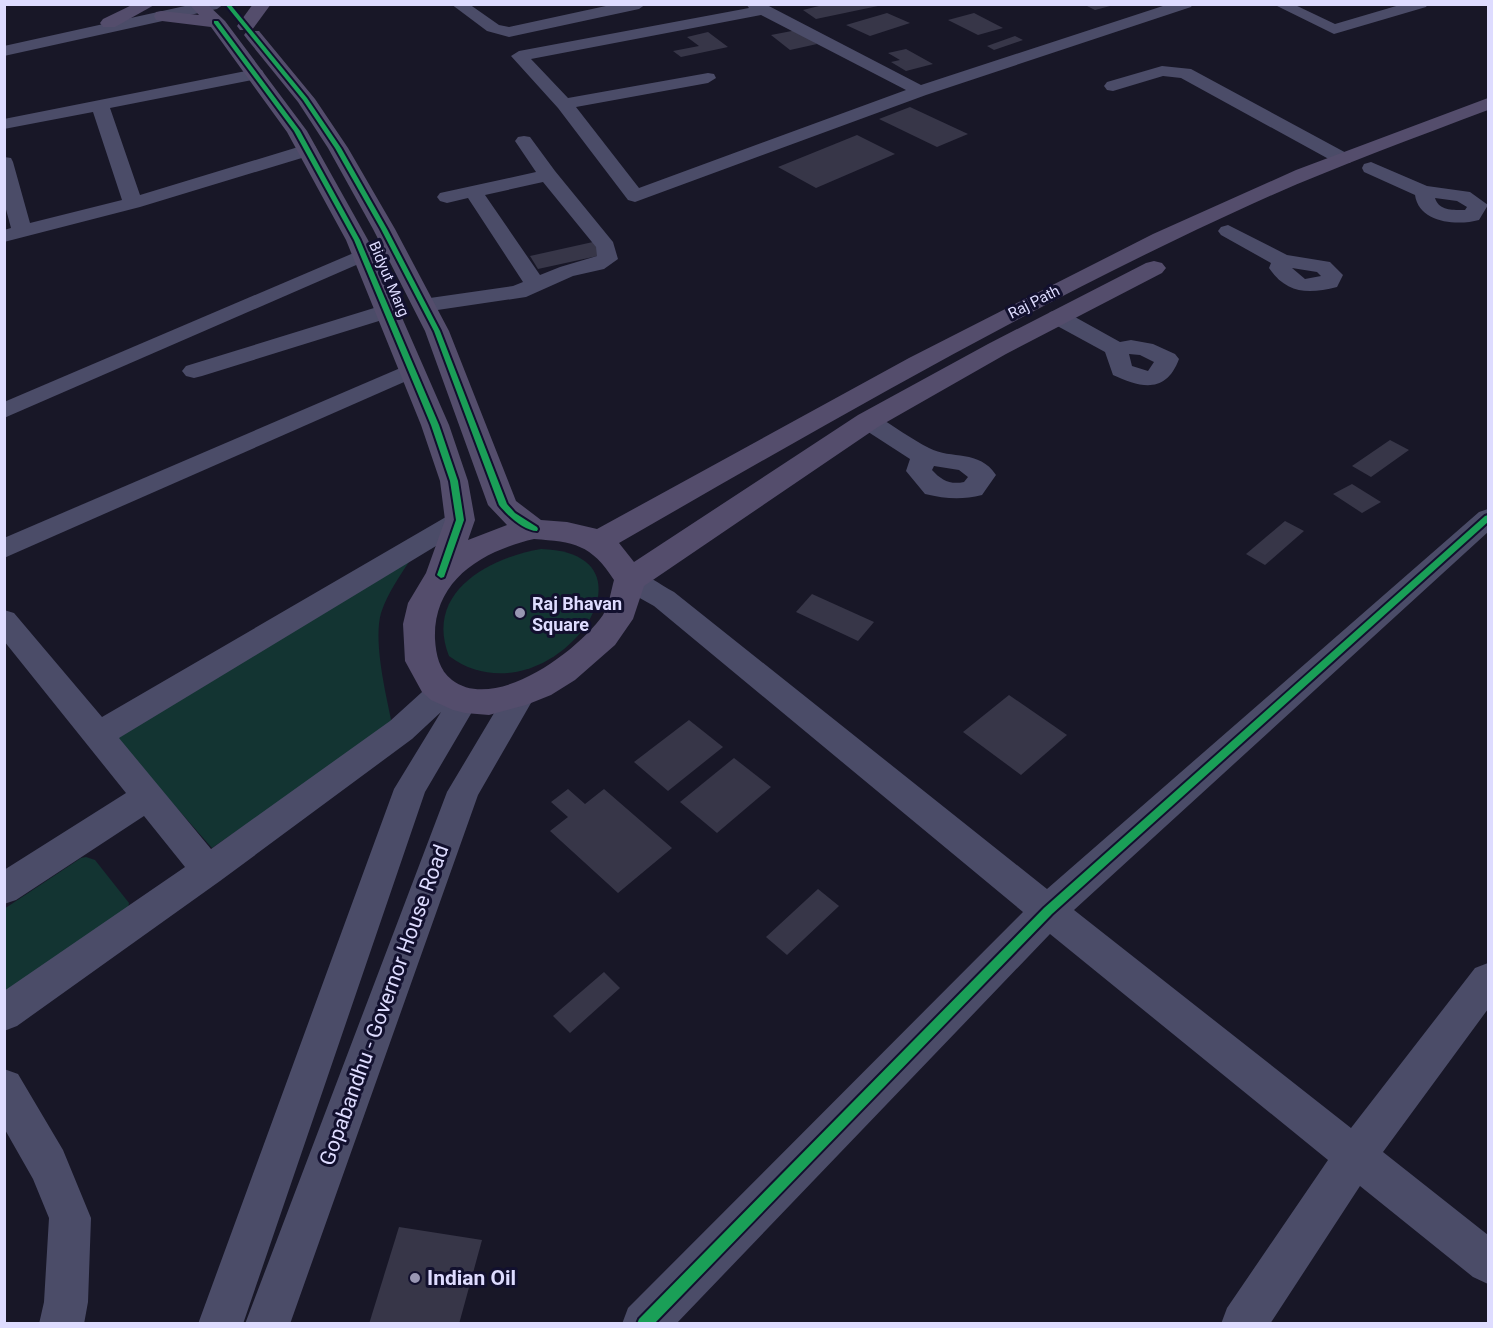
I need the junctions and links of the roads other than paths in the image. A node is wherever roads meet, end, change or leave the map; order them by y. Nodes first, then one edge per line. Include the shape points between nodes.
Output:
1 (148, 4) edge
2 (263, 4) edge
3 (458, 4) edge
4 (639, 4) edge
5 (790, 4) edge
6 (1186, 4) edge
7 (1280, 4) edge
8 (1421, 4) edge
9 (758, 7) edge
10 (207, 8) edge
11 (1160, 8) edge
12 (162, 16) joint
13 (109, 23) junction
14 (246, 26) junction
15 (4, 46) edge
16 (4, 51) edge
17 (256, 74) junction
18 (708, 78) dead end
19 (1113, 86) dead end
20 (920, 91) junction
21 (564, 104) junction
22 (1488, 104) edge
23 (100, 106) junction
24 (1488, 123) edge
25 (4, 124) edge
26 (524, 141) dead end
27 (308, 150) junction
28 (1343, 159) junction
29 (4, 162) edge
30 (1371, 168) junction
31 (548, 175) junction
32 (473, 191) junction
33 (1424, 192) dead end
34 (447, 197) dead end
35 (133, 203) junction
36 (1228, 231) junction
37 (13, 234) edge
38 (363, 255) junction
39 (1282, 261) dead end
40 (536, 285) junction
41 (424, 305) junction
42 (387, 311) junction
43 (1058, 317) junction
44 (1116, 349) dead end
45 (412, 370) junction
46 (194, 371) dead end
47 (4, 411) edge
48 (868, 421) junction
49 (924, 456) dead end
50 (1488, 518) edge
51 (460, 520) junction
52 (534, 529) junction
53 (600, 541) junction
54 (4, 549) edge
55 (441, 575) junction
56 (630, 580) junction
57 (664, 599) junction
58 (618, 617) junction
59 (4, 620) edge
60 (453, 695) junction
61 (520, 696) junction
62 (98, 735) junction
63 (148, 796) junction
64 (208, 870) junction
65 (4, 890) edge
66 (1048, 911) junction
67 (1488, 980) edge
68 (4, 1012) edge
69 (4, 1088) edge
70 (1355, 1156) junction
71 (1488, 1262) edge
72 (652, 1321) edge
73 (61, 1323) edge
74 (220, 1323) edge
75 (267, 1323) edge
76 (1243, 1323) edge

1 - 13 main road
2 - 14 main road
3 - 4 street via 494,28 509,32
5 - 9 street
6 - 11 street
7 - 8 street via 1334,29
9 - 20 street
9 - 21 street via 519,56
10 - 12 main road
10 - 13 street
10 - 14 main road, Bidyut Marg
10 - 17 main road, Bidyut Marg
11 - 20 street
12 - 16 street
13 - 15 street
14 - 41 main road, Bidyut Marg via 306,99 338,148
17 - 23 street
17 - 27 main road, Bidyut Marg
18 - 21 street
19 - 28 street via 1162,71 1185,73
20 - 21 street via 635,196
22 - 28 main road, Raj Path
23 - 25 street
23 - 35 street
24 - 30 main road, Raj Path
26 - 31 street
27 - 35 street
27 - 38 main road, Bidyut Marg
28 - 53 main road, Raj Path via 1235,204 981,329
29 - 37 street
30 - 33 street
30 - 36 main road, Raj Path
31 - 32 street
31 - 40 street via 609,253 603,262 567,271
32 - 34 street
32 - 40 street
35 - 37 street
36 - 39 street
36 - 43 main road, Raj Path
38 - 42 main road, Bidyut Marg
38 - 47 street
40 - 41 street via 502,295
41 - 52 main road, Bidyut Marg via 503,505
42 - 45 main road, Bidyut Marg
42 - 46 street
43 - 44 street
43 - 48 main road, Raj Path
45 - 51 main road, Bidyut Marg via 454,481
45 - 54 street
48 - 49 street
48 - 56 main road, Raj Path
50 - 66 street
51 - 55 main road, Bidyut Marg
51 - 62 street
52 - 53 main road via 569,532
52 - 55 main road via 508,533 468,552
53 - 56 main road
55 - 60 main road via 422,603 417,630 424,670
56 - 57 street
56 - 58 main road
57 - 58 street
57 - 66 street
58 - 61 main road via 597,642 551,681
59 - 62 street
60 - 61 main road via 500,701
60 - 64 street
60 - 74 street via 410,789
61 - 75 street, Gopabandhu - Governor House Road via 463,792
62 - 63 street
63 - 64 street
63 - 65 street
64 - 68 street
66 - 70 street
66 - 72 street
67 - 70 street
69 - 73 street via 48,1165 70,1218 66,1302
70 - 71 street
70 - 76 street

